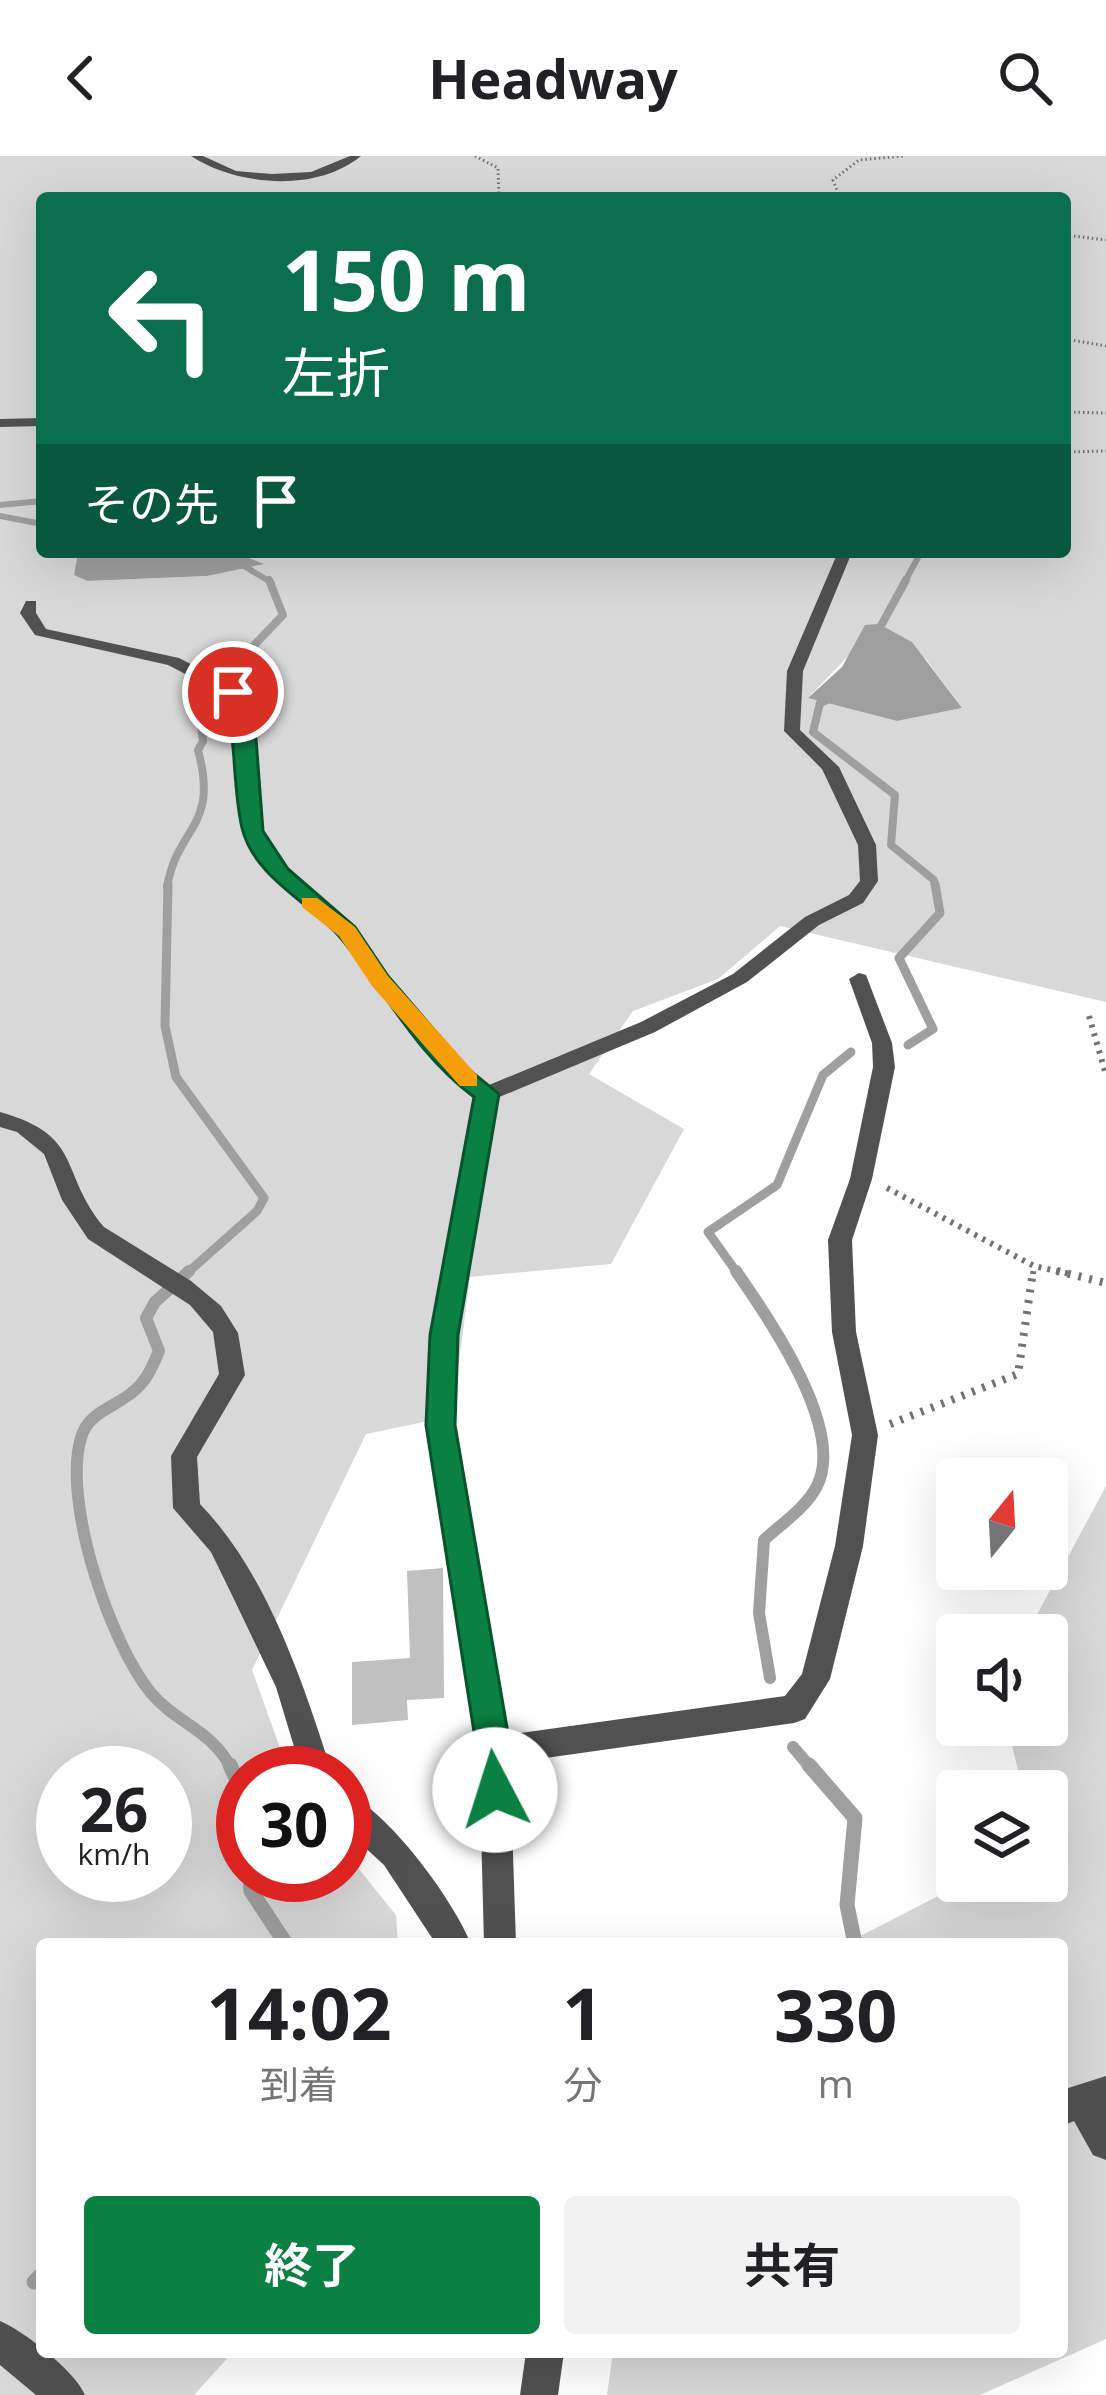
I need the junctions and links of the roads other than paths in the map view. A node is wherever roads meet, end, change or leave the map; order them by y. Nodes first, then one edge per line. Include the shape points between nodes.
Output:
1 (196, 156) edge
2 (356, 156) edge
3 (36, 422) edge
4 (0, 423) edge
5 (842, 558) edge
6 (31, 604) dead end
7 (860, 980) dead end
8 (487, 1094) junction
9 (0, 1119) edge
10 (309, 1746) edge
11 (494, 1751) junction
12 (372, 1833) edge
13 (451, 1938) edge
14 (500, 1938) edge
15 (1083, 2101) edge
16 (1106, 2142) edge
17 (0, 2340) edge
18 (544, 2358) edge
19 (66, 2395) edge
20 (539, 2395) edge

1 - 2 street via 261,175 335,169
3 - 4 street
5 - 8 street via 794,658 789,704 792,731 830,767 867,845 868,881 856,899 740,978 648,1027
6 - 8 street via 40,632 172,661 233,692 253,831 280,873 347,932 459,1073
7 - 11 street via 884,1067 840,1240 844,1332 865,1435 849,1546 815,1679 794,1708
8 - 11 street via 444,1335 440,1425
9 - 10 street via 38,1129 94,1232 188,1293 224,1329 232,1375 184,1456 187,1508 221,1544 290,1686
11 - 14 street
12 - 13 street
15 - 16 street
17 - 19 street
18 - 20 street

